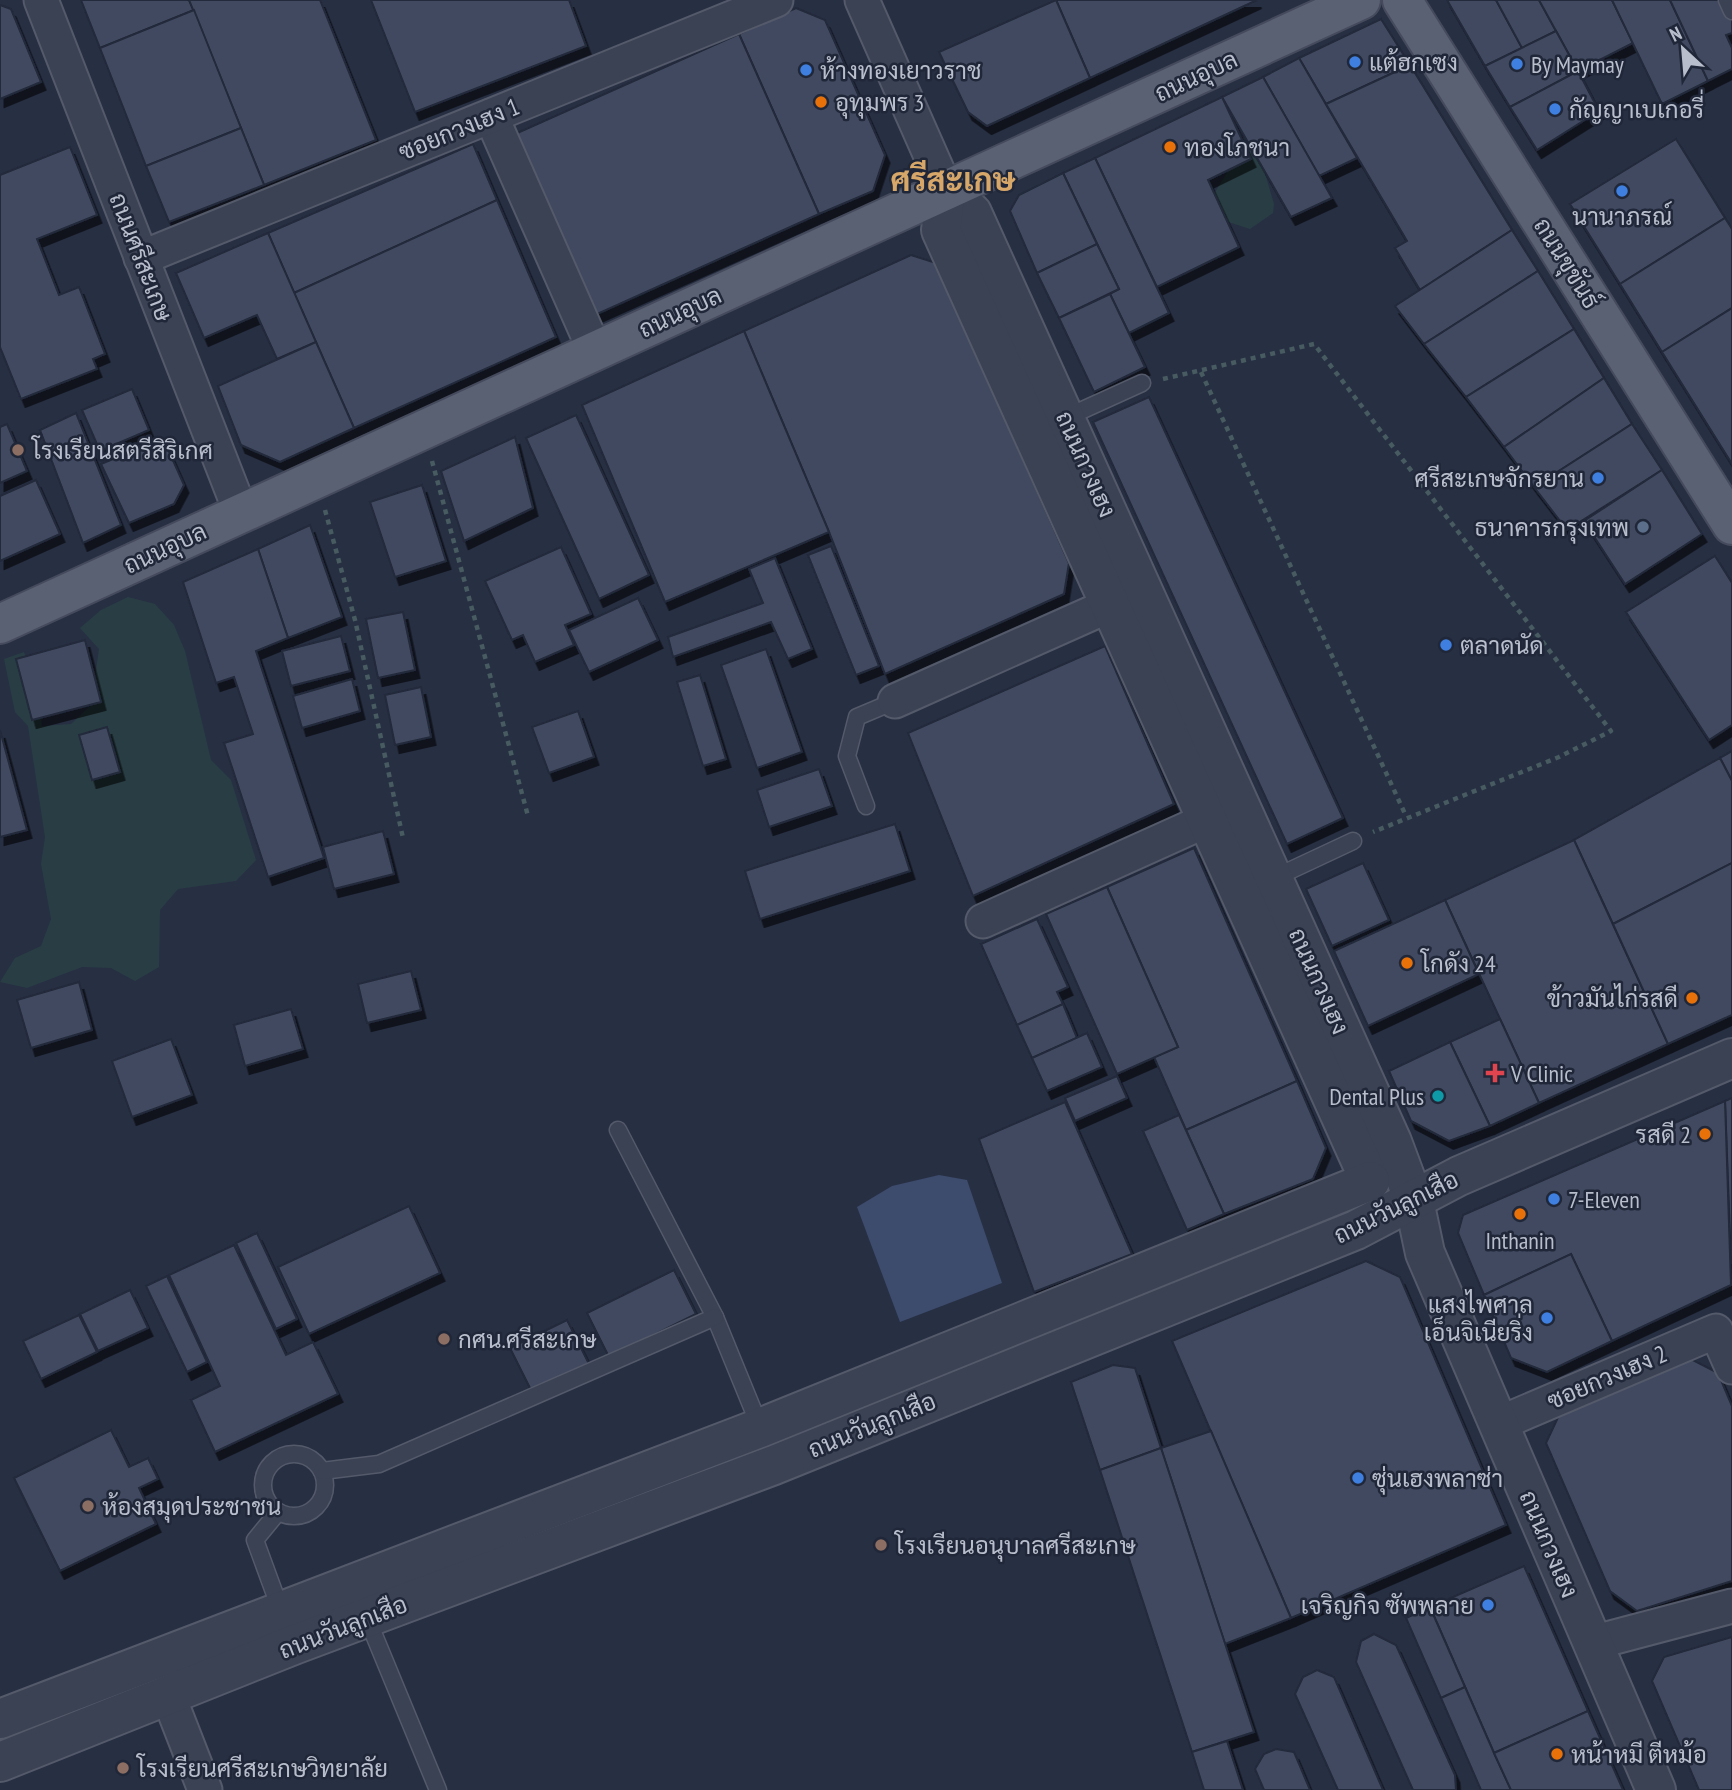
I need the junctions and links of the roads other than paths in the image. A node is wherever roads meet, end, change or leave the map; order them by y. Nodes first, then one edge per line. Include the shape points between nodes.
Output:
1 (41, 0) edge
2 (776, 0) edge
3 (862, 0) edge
4 (1361, 0) edge
5 (1402, 0) edge
6 (1727, 0) edge
7 (1732, 11) edge
8 (491, 116) junction
9 (946, 190) junction
10 (141, 258) junction
11 (595, 351) junction
12 (1142, 383) road end
13 (1065, 418) junction
14 (241, 513) junction
15 (1732, 525) edge
16 (1110, 605) junction
17 (0, 624) edge
18 (895, 701) joint
19 (866, 806) dead end
20 (1207, 820) junction
21 (1353, 841) road end
22 (1272, 879) junction
23 (983, 921) dead end
24 (1732, 1058) edge
25 (618, 1130) dead end
26 (1370, 1181) junction
27 (1414, 1201) junction
28 (715, 1317) junction
29 (1732, 1367) edge
30 (1498, 1424) junction
31 (760, 1428) junction
32 (775, 1465) junction
33 (322, 1471) junction
34 (278, 1512) junction
35 (1732, 1606) edge
36 (281, 1611) junction
37 (367, 1618) junction
38 (1592, 1643) junction
39 (154, 1659) junction
40 (168, 1695) junction
41 (0, 1719) edge
42 (0, 1762) edge
43 (205, 1790) edge
44 (438, 1790) edge
45 (1656, 1790) edge

1 - 10 street, ถนนศรีสะเกษ
2 - 8 street, ซอยกวงเฮง 1
3 - 9 street, ถนนกวงเฮง
4 - 9 main road, ถนนอุบล
5 - 15 main road, ถนนขุขันธ์
6 - 7 lane
8 - 10 street, ซอยกวงเฮง 1
8 - 11 street
9 - 11 main road, ถนนอุบล
9 - 13 street, ถนนกวงเฮง via 972,213
9 - 16 street, ถนนกวงเฮง via 941,230
10 - 14 street, ถนนศรีสะเกษ
11 - 14 main road, ถนนอุบล
12 - 13 lane
13 - 22 street, ถนนกวงเฮง
14 - 17 main road, ถนนอุบล
16 - 18 street
16 - 20 street, ถนนกวงเฮง
18 - 19 lane via 857,717 847,756
20 - 23 street
20 - 26 street, ถนนกวงเฮง
21 - 22 lane
22 - 27 street, ถนนกวงเฮง via 1392,1142
24 - 27 street, ถนนวันลูกเสือ via 1458,1176
25 - 28 lane
26 - 27 street
26 - 31 street, ถนนวันลูกเสือ
27 - 30 street, ถนนกวงเฮง via 1424,1253
27 - 32 street, ถนนวันลูกเสือ via 1356,1230
28 - 31 lane
28 - 33 lane via 379,1464
29 - 30 street, ซอยกวงเฮง 2 via 1716,1331
30 - 38 street, ถนนกวงเฮง
31 - 32 street
31 - 36 street, ถนนวันลูกเสือ
32 - 37 street, ถนนวันลูกเสือ
33 - 34 lane via 323,1496 315,1507 304,1514
33 - 34 lane via 303,1455 277,1458 263,1479 263,1492
34 - 36 lane via 255,1540
35 - 38 street
36 - 39 street, ถนนวันลูกเสือ
37 - 40 street, ถนนวันลูกเสือ
37 - 44 lane
38 - 45 street, ถนนกวงเฮง
39 - 40 street
39 - 41 street, ถนนวันลูกเสือ
40 - 42 street, ถนนวันลูกเสือ
40 - 43 street

